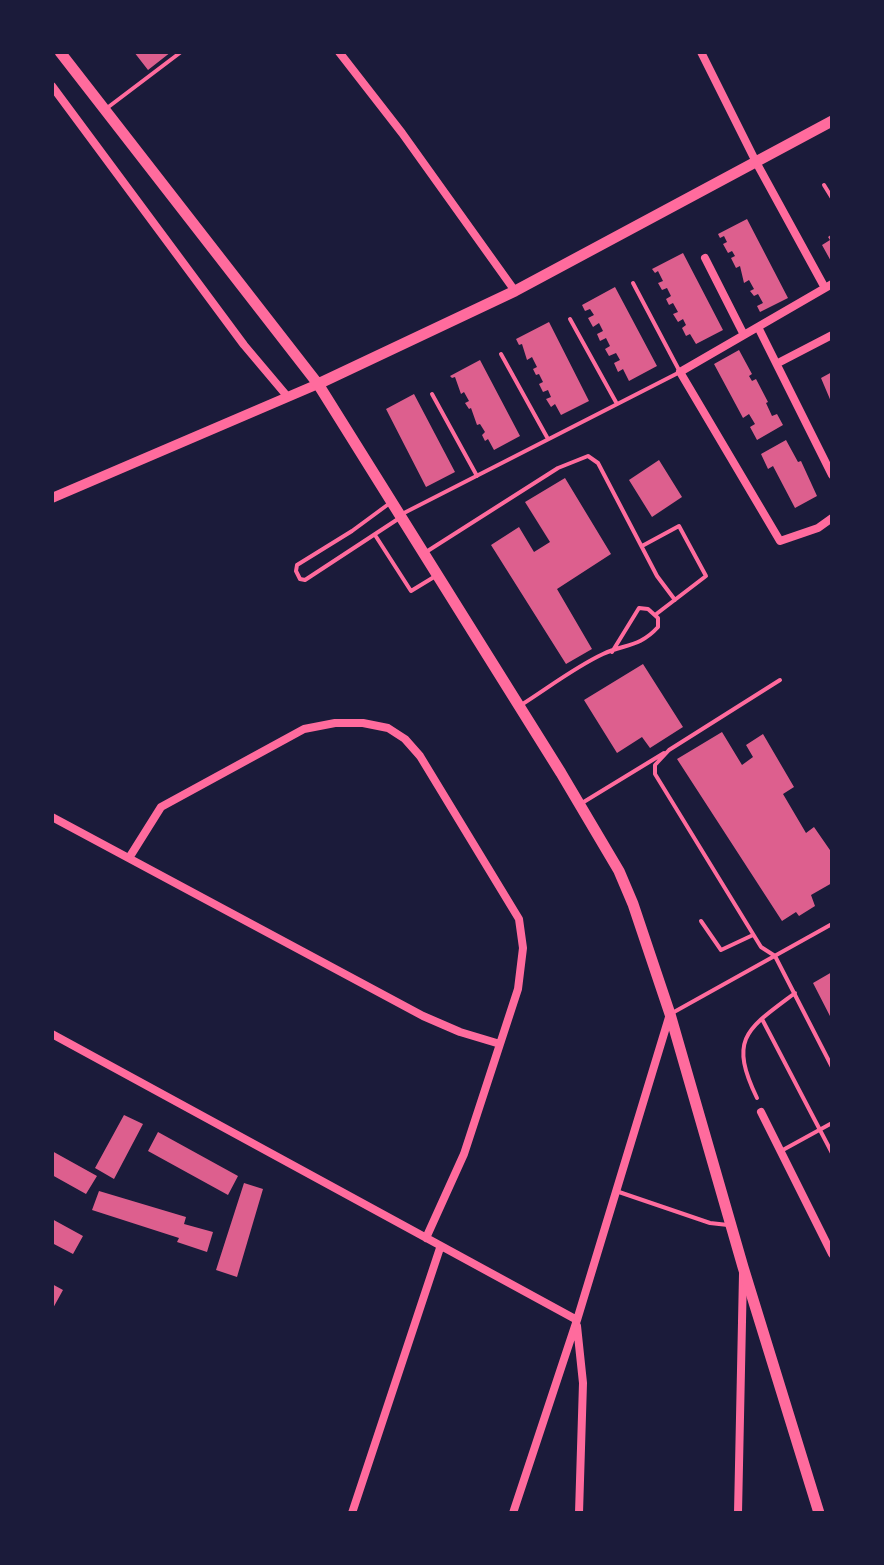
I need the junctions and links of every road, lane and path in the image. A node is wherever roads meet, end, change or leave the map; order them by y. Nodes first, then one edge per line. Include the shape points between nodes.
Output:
1 (181, 52) edge
2 (339, 52) edge
3 (701, 52) edge
4 (66, 54) edge
5 (52, 86) edge
6 (105, 110) junction
7 (832, 121) edge
8 (756, 162) junction
9 (824, 185) dead end
10 (832, 198) edge
11 (705, 258) dead end
12 (633, 283) dead end
13 (829, 286) edge
14 (515, 291) junction
15 (570, 319) dead end
16 (758, 327) junction
17 (744, 335) junction
18 (832, 335) edge
19 (501, 354) dead end
20 (778, 363) junction
21 (680, 372) junction
22 (318, 384) junction
23 (432, 394) dead end
24 (287, 396) junction
25 (617, 404) junction
26 (548, 439) junction
27 (832, 475) edge
28 (477, 476) junction
29 (52, 498) edge
30 (392, 502) junction
31 (401, 516) junction
32 (832, 518) edge
33 (375, 535) junction
34 (642, 546) junction
35 (424, 553) junction
36 (438, 575) junction
37 (675, 600) junction
38 (655, 615) junction
39 (612, 652) junction
40 (780, 680) dead end
41 (519, 706) junction
42 (669, 750) junction
43 (580, 804) junction
44 (52, 817) edge
45 (129, 858) junction
46 (701, 921) dead end
47 (832, 924) edge
48 (754, 935) junction
49 (775, 956) junction
50 (795, 993) junction
51 (670, 1014) junction
52 (762, 1019) junction
53 (52, 1034) edge
54 (500, 1044) junction
55 (832, 1067) edge
56 (757, 1098) dead end
57 (761, 1112) dead end
58 (832, 1123) edge
59 (818, 1130) junction
60 (779, 1152) junction
61 (832, 1153) edge
62 (616, 1191) junction
63 (731, 1226) junction
64 (426, 1238) junction
65 (440, 1248) junction
66 (832, 1254) edge
67 (743, 1267) junction
68 (577, 1320) junction
69 (352, 1513) edge
70 (513, 1513) edge
71 (579, 1513) edge
72 (738, 1513) edge
73 (819, 1513) edge

1 - 6 lane
2 - 14 street
3 - 8 street
4 - 6 main road
5 - 24 street
6 - 22 main road
7 - 8 main road
8 - 13 street
8 - 14 main road
9 - 10 lane
11 - 17 street
12 - 21 lane
13 - 16 street
14 - 22 main road
15 - 25 lane
16 - 17 street
16 - 20 street
17 - 21 street
18 - 20 street
19 - 26 lane
20 - 27 street
21 - 25 lane
21 - 32 street via 780,541
22 - 24 street
22 - 30 main road
23 - 28 lane
24 - 29 street
25 - 26 lane
26 - 28 lane
28 - 31 lane
30 - 31 main road
30 - 33 lane via 297,565 300,579
31 - 33 lane
31 - 35 main road
33 - 36 lane via 411,591
34 - 35 lane via 598,463 588,456 558,468
34 - 37 lane
34 - 37 lane via 679,526 706,576
35 - 36 main road
36 - 41 main road
37 - 38 lane
38 - 39 lane via 658,627 652,633
38 - 39 lane via 639,608
39 - 41 lane
40 - 42 lane
41 - 43 main road
42 - 43 lane
42 - 48 lane via 655,765 655,774
43 - 51 main road via 619,871
44 - 45 street
45 - 54 street via 423,1016
45 - 54 street via 161,807 304,729 335,723 388,728 420,756 519,919 523,948 518,989
46 - 48 lane via 721,950
47 - 49 lane
48 - 49 lane
49 - 50 lane
49 - 51 lane
50 - 52 lane
50 - 55 lane
51 - 62 street
51 - 63 main road
52 - 56 lane via 752,1027 742,1054
52 - 59 lane
53 - 64 street
54 - 64 street via 464,1154
57 - 60 street
58 - 59 lane
59 - 60 lane
59 - 61 lane
60 - 66 street
62 - 63 lane
62 - 68 street
63 - 67 main road
64 - 65 street
65 - 68 street
65 - 69 street
67 - 72 street
67 - 73 main road
68 - 70 street
68 - 71 street via 583,1383

